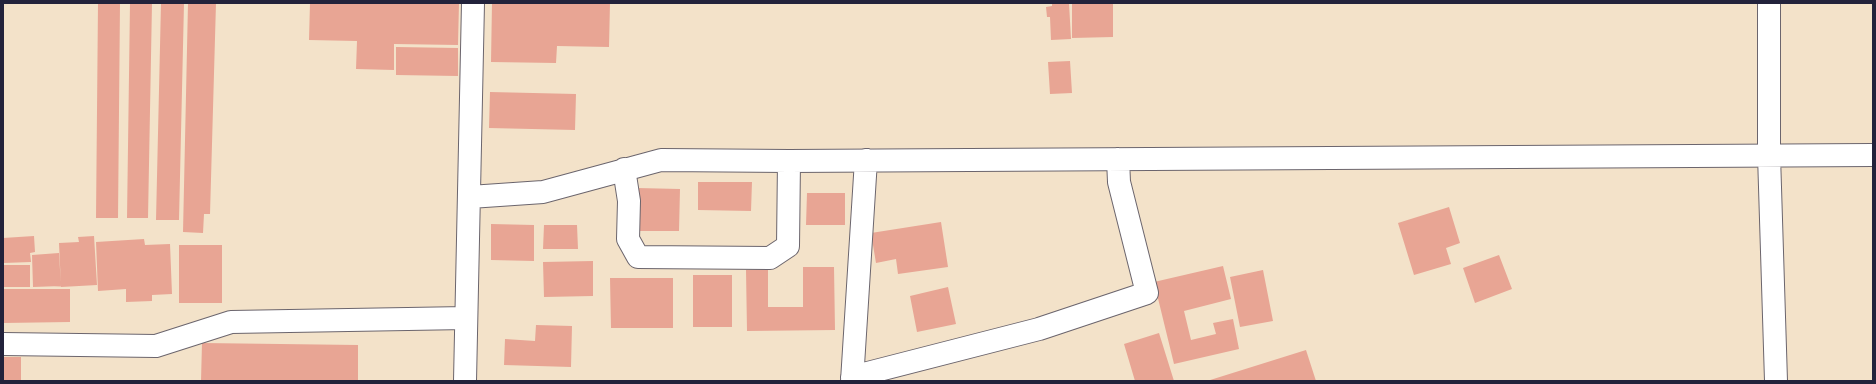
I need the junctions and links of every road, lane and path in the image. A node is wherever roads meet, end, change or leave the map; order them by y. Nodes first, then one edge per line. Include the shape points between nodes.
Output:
1 (473, 3) edge
2 (1769, 3) edge
3 (1769, 155) junction
4 (1873, 155) edge
5 (1118, 159) junction
6 (866, 160) junction
7 (789, 161) junction
8 (624, 169) junction
9 (470, 197) junction
10 (466, 318) junction
11 (3, 344) edge
12 (852, 379) edge
13 (465, 381) edge
14 (1776, 381) edge

1 - 9 street
2 - 3 street
3 - 4 street
3 - 5 street
3 - 14 street
5 - 6 street
5 - 12 street via 1119,182 1147,293 1039,329
6 - 7 street
6 - 12 street
7 - 8 street via 660,160
7 - 8 street via 788,246 770,258 638,257 628,239 629,201
8 - 9 street via 543,192
9 - 10 street
10 - 11 street via 231,322 156,346
10 - 13 street

